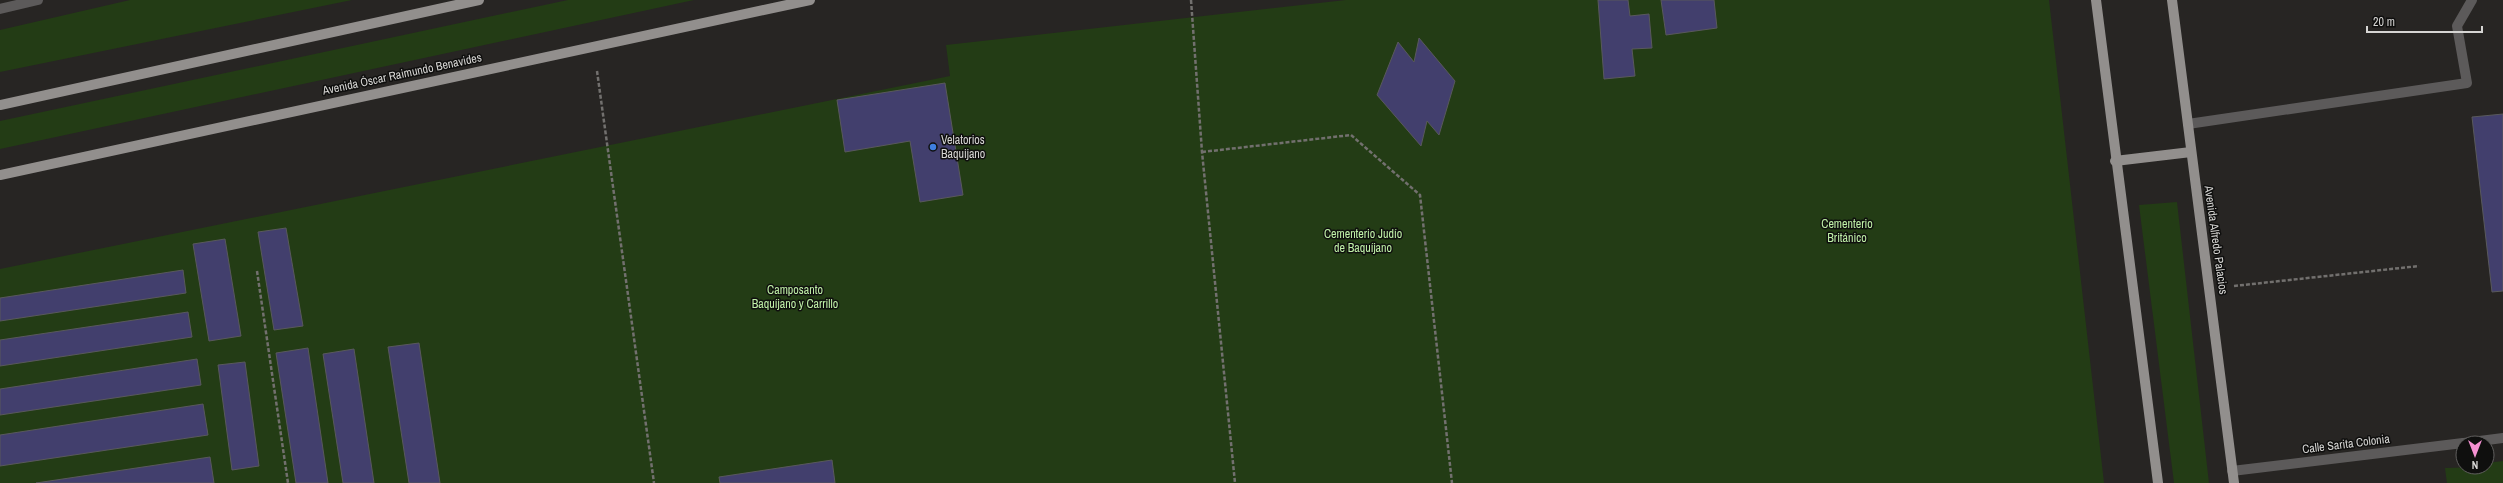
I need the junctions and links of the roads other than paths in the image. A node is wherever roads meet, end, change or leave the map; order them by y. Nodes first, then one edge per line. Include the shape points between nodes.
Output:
1 (38, 0) edge
2 (479, 0) edge
3 (810, 0) edge
4 (2096, 0) edge
5 (2172, 0) edge
6 (2472, 0) edge
7 (0, 9) edge
8 (0, 105) edge
9 (2188, 124) junction
10 (2191, 152) junction
11 (2116, 160) junction
12 (0, 175) edge
13 (2455, 444) edge
14 (2232, 471) junction
15 (2158, 483) edge
16 (2234, 483) edge

1 - 7 street
2 - 8 main road
3 - 12 main road, Avenida Óscar Raimundo Benavides
4 - 11 main road
5 - 9 main road, Avenida Alfredo Palacios
6 - 9 street via 2457,26 2467,83
9 - 10 main road, Avenida Alfredo Palacios
10 - 11 main road
10 - 14 main road, Avenida Alfredo Palacios
11 - 15 main road
13 - 14 street, Calle Sarita Colonia
14 - 16 main road, Avenida Alfredo Palacios

